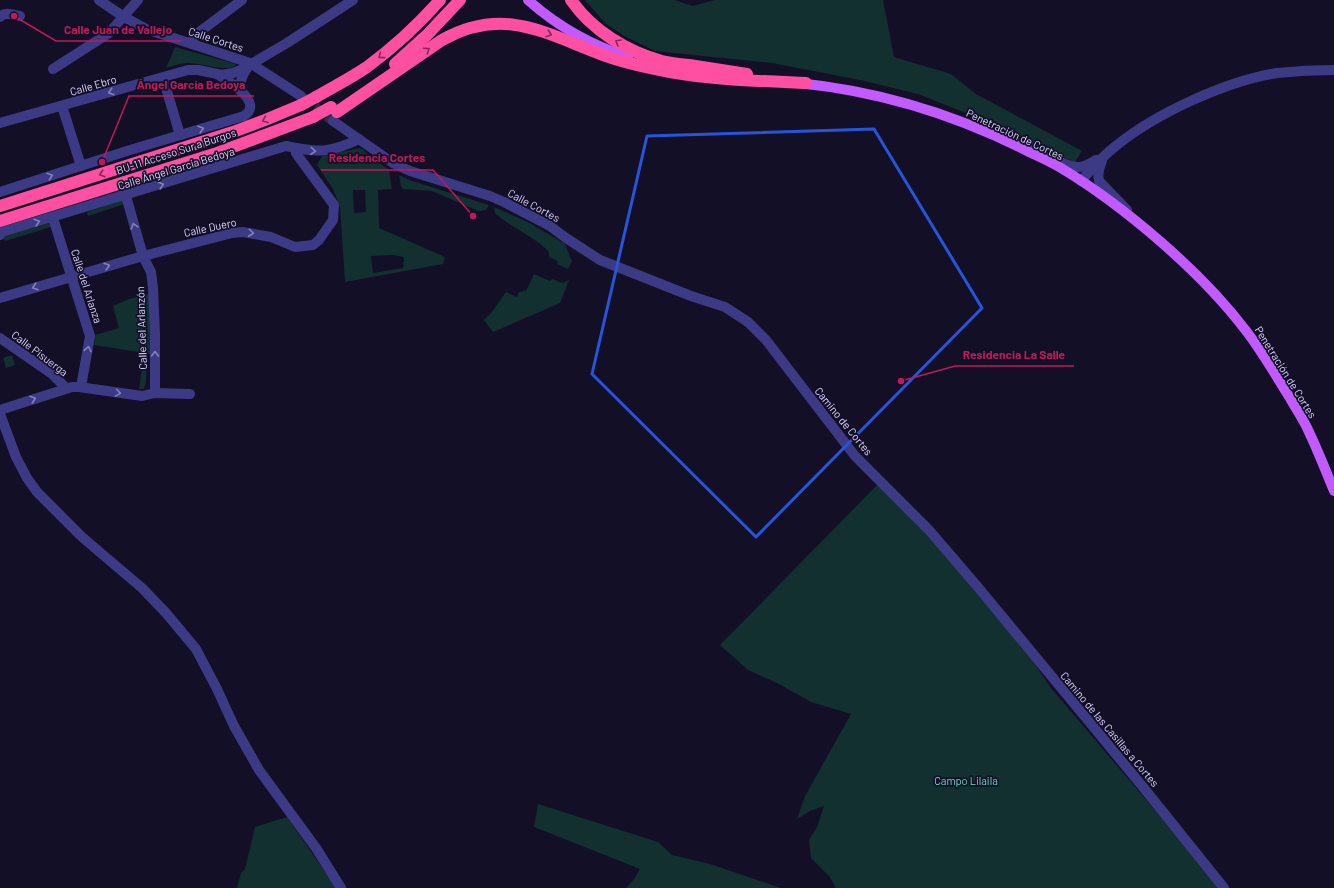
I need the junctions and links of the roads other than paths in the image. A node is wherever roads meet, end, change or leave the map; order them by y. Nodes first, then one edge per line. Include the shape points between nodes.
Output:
1 (99, 0) edge
2 (138, 0) edge
3 (242, 0) edge
4 (353, 0) edge
5 (440, 0) edge
6 (460, 0) edge
7 (528, 0) edge
8 (571, 0) edge
9 (1, 16) edge
10 (20, 16) dead end
11 (124, 17) junction
12 (192, 44) junction
13 (250, 63) junction
14 (53, 69) dead end
15 (1334, 70) edge
16 (216, 74) junction
17 (163, 78) junction
18 (806, 84) junction
19 (241, 91) junction
20 (301, 100) junction
21 (62, 106) junction
22 (334, 113) junction
23 (0, 123) edge
24 (180, 135) junction
25 (359, 139) junction
26 (1005, 140) junction
27 (297, 148) junction
28 (1106, 154) junction
29 (81, 166) junction
30 (1081, 181) junction
31 (0, 192) edge
32 (126, 196) junction
33 (0, 206) edge
34 (53, 218) junction
35 (0, 221) edge
36 (1142, 226) junction
37 (0, 235) edge
38 (143, 256) junction
39 (71, 277) junction
40 (0, 298) edge
41 (726, 307) joint
42 (0, 338) edge
43 (81, 387) junction
44 (66, 388) junction
45 (154, 393) junction
46 (190, 394) dead end
47 (0, 410) edge
48 (0, 414) edge
49 (1334, 491) edge
50 (977, 586) joint
51 (341, 888) edge
52 (1224, 888) edge

1 - 11 street, Calle Cortes
2 - 11 street
3 - 12 street via 194,36
4 - 13 street, Calle Ebro via 287,43
5 -> 20 highway, BU-11 Acceso Sur a Burgos, bridge via 387,52 365,68 316,97
6 - 22 highway via 396,63
7 - 18 main road, Penetración de Cortes via 572,33 615,53 643,62 664,68
18 -> 8 highway via 662,61 638,53 607,36
9 - 10 street via 6,13
11 - 12 street, Calle Cortes via 157,34
11 - 14 street via 109,33
12 - 13 street, Calle Cortes
13 - 16 street, Calle Ebro via 233,73
13 - 19 street via 241,78
13 - 20 street, Calle Cortes
15 - 28 street via 1275,74 1216,90 1150,122
16 - 17 street, Calle Ebro via 188,70
16 - 19 street, Calle Ebro
17 -> 21 street, Calle Ebro
17 - 24 street
22 -> 18 highway via 442,40 471,27 498,23 526,26 608,57 669,72 728,80
18 - 26 main road, Penetración de Cortes via 848,90 907,104 965,123
24 -> 19 street via 248,114 250,102
20 -> 33 highway, BU-11 Acceso Sur a Burgos via 265,120 233,132
21 - 23 street, Calle Ebro
21 - 29 street
22 - 25 street, Calle Cortes
22 - 35 highway, BU-11 Acceso Sur a Burgos via 316,119 279,139 242,152 148,175
24 - 29 street
27 -> 25 street, Calle Ángel García Bedoya via 319,152 333,150
25 - 41 street, Calle Cortes via 393,163 410,171 494,198 529,214 600,260
26 - 28 street via 1032,147 1071,167 1085,166
26 - 30 main road, Penetración de Cortes
32 -> 27 street, Calle Ángel García Bedoya via 286,146
38 -> 27 street, Calle Duero via 199,240 243,232 271,237 295,247 306,247 316,243 333,220 334,205 296,153
28 - 30 street
28 - 36 street via 1099,167 1099,181
31 -> 29 street
30 - 36 main road, Penetración de Cortes
32 - 34 street, Calle Ángel García Bedoya
38 -> 32 street, Calle del Arlanzón
37 -> 34 street, Calle Ángel García Bedoya via 2,232
34 - 39 street, Calle del Arlanza
36 - 49 main road, Penetración de Cortes via 1183,261 1221,300 1247,332 1309,430
39 -> 38 street, Calle Duero
45 -> 38 street, Calle del Arlanzón via 154,290 151,272
39 -> 40 street, Calle Duero
43 -> 39 street, Calle del Arlanza via 90,336
41 - 50 street, Camino de Cortes via 748,322 766,340 855,456 929,530
42 - 44 street, Calle Pisuerga via 52,374
43 - 44 street, Calle Pisuerga
43 -> 45 street, Calle Pisuerga via 142,396
47 -> 44 street, Calle Pisuerga
45 - 46 street, Calle Pisuerga
48 - 51 street via 23,471 37,492 82,537 142,588 196,649 258,770 316,848
50 - 52 street, Camino de las Casillas a Cortes

